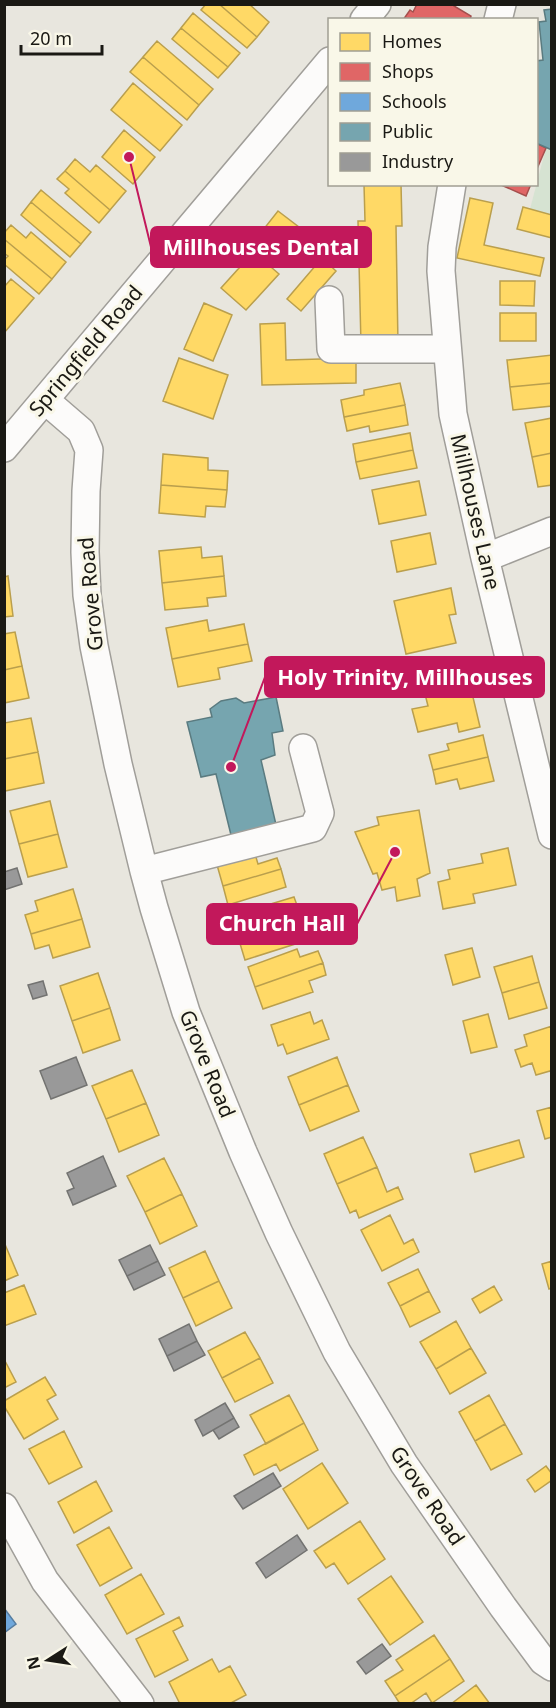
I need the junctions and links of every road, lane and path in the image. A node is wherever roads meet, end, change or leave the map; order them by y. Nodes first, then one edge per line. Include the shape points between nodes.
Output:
1 (377, 4) edge
2 (366, 18) edge
3 (328, 63) edge
4 (452, 186) edge
5 (329, 300) dead end
6 (447, 349) junction
7 (45, 400) junction
8 (4, 448) edge
9 (552, 531) edge
10 (485, 558) junction
11 (303, 748) dead end
12 (550, 821) edge
13 (144, 871) junction
14 (4, 1507) edge
15 (552, 1667) edge
16 (140, 1704) edge

1 - 2 street
3 - 7 street, Springfield Road
4 - 6 street, Millhouses Lane via 441,271
5 - 6 street via 331,349
6 - 10 street, Millhouses Lane via 453,414
7 - 8 street, Springfield Road
7 - 13 street, Grove Road via 81,431 89,450 85,552 92,636
9 - 10 street
10 - 12 street, Millhouses Lane
11 - 13 street via 320,813 313,828
13 - 15 street, Grove Road via 186,1012 279,1233 338,1352 404,1464 503,1607 543,1661
14 - 16 street via 45,1581

